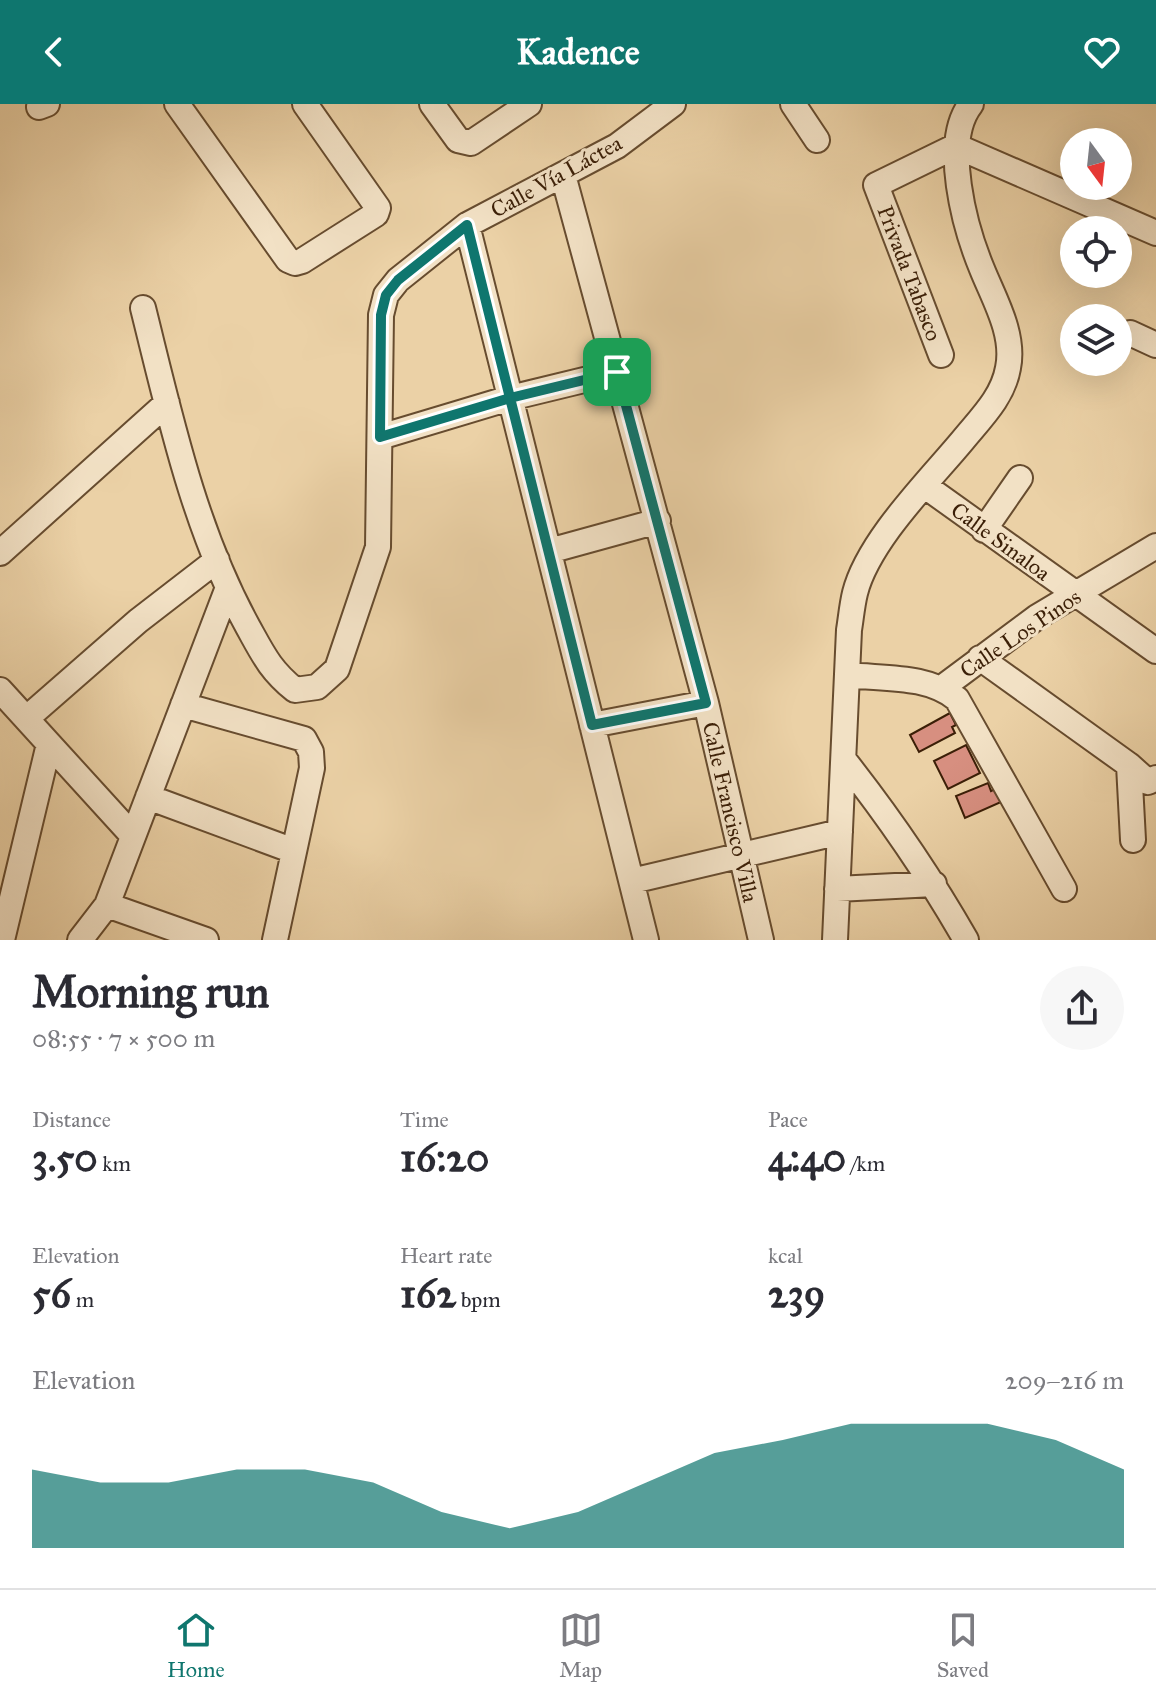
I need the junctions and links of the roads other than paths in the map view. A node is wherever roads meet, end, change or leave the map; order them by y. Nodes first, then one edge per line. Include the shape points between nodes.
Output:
1 (177, 104) edge
2 (305, 104) edge
3 (432, 104) edge
4 (529, 104) edge
5 (673, 104) edge
6 (793, 104) edge
7 (967, 106) edge
8 (817, 140) dead end
9 (956, 146) junction
10 (563, 175) junction
11 (467, 225) junction
12 (1156, 233) edge
13 (143, 308) dead end
14 (1132, 334) edge
15 (1156, 345) edge
16 (941, 355) dead end
17 (617, 372) junction
18 (510, 398) junction
19 (167, 403) junction
20 (380, 437) junction
21 (1020, 478) dead end
22 (925, 486) junction
23 (658, 521) junction
24 (984, 530) junction
25 (1156, 546) edge
26 (549, 551) junction
27 (0, 553) edge
28 (217, 560) junction
29 (227, 590) junction
30 (1076, 594) junction
31 (1156, 651) edge
32 (980, 658) junction
33 (849, 675) junction
34 (943, 687) junction
35 (0, 690) edge
36 (706, 703) junction
37 (183, 705) junction
38 (27, 718) junction
39 (592, 725) junction
40 (49, 744) junction
41 (844, 760) junction
42 (1129, 765) junction
43 (1156, 778) edge
44 (148, 797) junction
45 (840, 832) junction
46 (133, 836) junction
47 (1133, 840) dead end
48 (294, 851) junction
49 (740, 856) junction
50 (632, 881) junction
51 (934, 884) junction
52 (837, 889) junction
53 (1064, 889) dead end
54 (107, 905) junction
55 (2, 940) edge
56 (80, 940) edge
57 (206, 940) edge
58 (275, 940) edge
59 (646, 940) edge
60 (761, 940) edge
61 (835, 940) edge
62 (966, 940) edge

1 - 2 street via 295,263 378,208
3 - 4 street via 464,143
5 - 10 street, Calle Vía Láctea via 617,146
6 - 8 street
7 - 9 street
9 - 12 street
9 - 16 street, Privada Tabasco via 876,185
9 - 22 street via 962,204 1007,330 1009,367 994,403
10 - 11 street, Calle Vía Láctea
10 - 17 street, Calle Francisco Villa
11 - 18 street
11 - 20 street, Calle Vía Láctea via 386,295 381,315
13 - 19 street
14 - 15 street
17 - 18 street
17 - 23 street, Calle Francisco Villa
18 - 20 street
18 - 26 street
19 - 27 street
19 - 28 street
20 - 29 street, Calle Vía Láctea via 378,547 337,669 317,687 295,690 274,673
21 - 24 street
22 - 24 street, Calle Sinaloa
22 - 33 street via 879,541 855,591
23 - 26 street
23 - 36 street, Calle Francisco Villa
24 - 30 street, Calle Sinaloa
25 - 30 street, Calle Los Pinos
26 - 39 street
28 - 29 street
28 - 38 street
29 - 37 street
30 - 31 street, Calle Sinaloa
30 - 32 street, Calle Los Pinos
32 - 34 street, Calle Los Pinos
32 - 42 street
33 - 34 street
33 - 41 street
34 - 53 street, Calle Los Pinos via 957,699
35 - 38 street
36 - 39 street
36 - 49 street, Calle Francisco Villa
37 - 44 street
37 - 48 street via 304,739 312,768
38 - 40 street
39 - 50 street
40 - 46 street
40 - 55 street
41 - 45 street
41 - 51 street
42 - 43 street via 1148,782
42 - 47 street
44 - 46 street
44 - 48 street
45 - 49 street
45 - 52 street
46 - 54 street
48 - 58 street
49 - 50 street
49 - 60 street, Calle Francisco Villa
50 - 59 street
51 - 52 street
51 - 62 street
52 - 61 street
54 - 56 street
54 - 57 street

